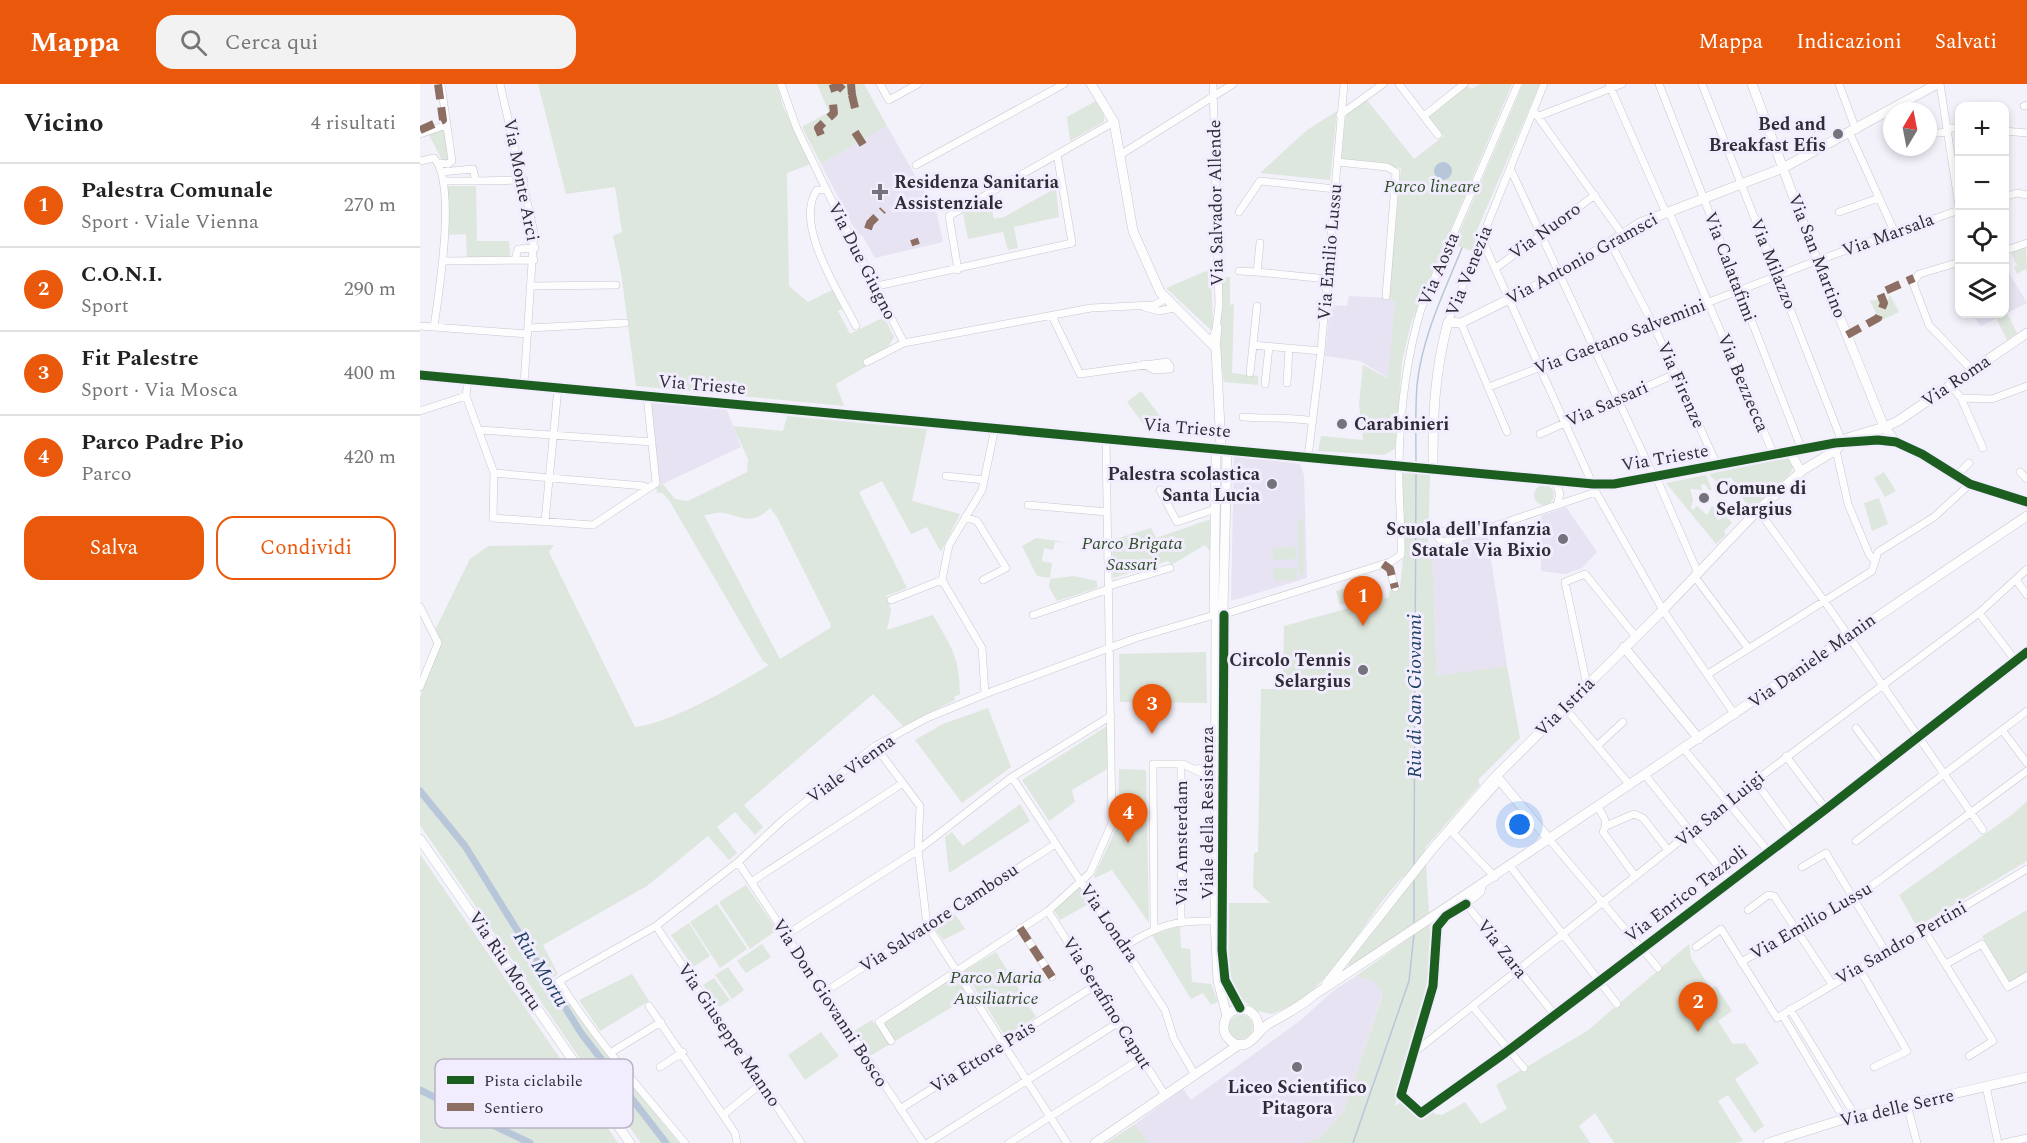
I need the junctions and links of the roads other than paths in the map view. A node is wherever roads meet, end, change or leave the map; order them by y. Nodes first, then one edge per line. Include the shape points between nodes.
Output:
1 (441, 84) edge
2 (500, 84) edge
3 (781, 84) edge
4 (880, 84) edge
5 (918, 84) edge
6 (1064, 84) edge
7 (1091, 84) edge
8 (1213, 84) edge
9 (1233, 84) edge
10 (1344, 84) edge
11 (1383, 84) edge
12 (1399, 84) edge
13 (1464, 84) edge
14 (1518, 84) edge
15 (1545, 84) edge
16 (1622, 84) edge
17 (1659, 84) edge
18 (1702, 84) edge
19 (1752, 84) edge
20 (1839, 84) edge
21 (1939, 84) edge
22 (1610, 86) edge
23 (1925, 87) edge
24 (1214, 96) junction
25 (1533, 110) junction
26 (1340, 115) junction
27 (1424, 116) junction
28 (1539, 116) junction
29 (1114, 122) junction
30 (446, 125) junction
31 (1955, 129) edge
32 (1947, 130) junction
33 (2009, 131) edge
34 (1853, 132) junction
35 (1937, 132) edge
36 (2027, 133) edge
37 (420, 134) edge
38 (1438, 135) dead end
39 (1057, 154) junction
40 (1120, 155) junction
41 (424, 157) edge
42 (1337, 162) junction
43 (439, 163) junction
44 (916, 165) dead end
45 (1510, 168) junction
46 (1784, 168) junction
47 (441, 172) junction
48 (524, 180) junction
49 (445, 181) junction
50 (476, 181) junction
51 (1741, 184) junction
52 (826, 189) junction
53 (1335, 189) junction
54 (1595, 195) junction
55 (2027, 195) edge
56 (2009, 196) edge
57 (1879, 198) junction
58 (1704, 200) junction
59 (1959, 210) edge
60 (1239, 212) dead end
61 (1839, 212) dead end
62 (1955, 212) edge
63 (1667, 213) junction
64 (1895, 233) junction
65 (1541, 234) junction
66 (1622, 234) junction
67 (1610, 242) junction
68 (1260, 243) dead end
69 (2027, 243) edge
70 (1484, 244) dead end
71 (535, 248) junction
72 (2009, 249) edge
73 (515, 260) junction
74 (534, 260) junction
75 (443, 261) junction
76 (1817, 261) junction
77 (1955, 263) edge
78 (1496, 268) junction
79 (958, 270) junction
80 (1239, 271) dead end
81 (1257, 272) junction
82 (1560, 274) junction
83 (1778, 276) junction
84 (1327, 279) junction
85 (616, 285) dead end
86 (532, 286) junction
87 (877, 286) junction
88 (1740, 291) junction
89 (1386, 296) dead end
90 (1163, 297) junction
91 (1510, 298) junction
92 (1710, 303) junction
93 (1136, 305) junction
94 (1257, 306) dead end
95 (1174, 308) junction
96 (1052, 316) junction
97 (1448, 322) junction
98 (625, 323) dead end
99 (1461, 323) junction
100 (1653, 324) junction
101 (420, 326) edge
102 (856, 326) dead end
103 (434, 327) junction
104 (528, 331) junction
105 (2027, 333) edge
106 (904, 344) junction
107 (1213, 345) junction
108 (1252, 345) junction
109 (1269, 347) junction
110 (1594, 347) junction
111 (1289, 348) junction
112 (1321, 351) junction
113 (867, 362) dead end
114 (1167, 362) dead end
115 (1542, 367) junction
116 (1973, 371) junction
117 (1250, 373) dead end
118 (1675, 374) junction
119 (420, 375) edge
120 (468, 380) junction
121 (1287, 383) dead end
122 (1265, 384) dead end
123 (524, 385) junction
124 (1951, 386) junction
125 (2027, 386) edge
126 (1489, 387) junction
127 (558, 388) junction
128 (466, 396) junction
129 (647, 396) junction
130 (1617, 398) junction
131 (1961, 398) junction
132 (420, 411) edge
133 (1243, 417) dead end
134 (1313, 421) junction
135 (1565, 421) junction
136 (1884, 427) junction
137 (994, 428) junction
138 (480, 430) junction
139 (1507, 432) dead end
140 (555, 433) junction
141 (1540, 434) dead end
142 (1106, 438) junction
143 (1864, 441) junction
144 (652, 442) junction
145 (1896, 442) junction
146 (1839, 447) junction
147 (1221, 448) junction
148 (1983, 448) dead end
149 (1802, 450) junction
150 (1791, 452) junction
151 (1773, 455) junction
152 (1308, 457) junction
153 (1969, 463) dead end
154 (1401, 465) junction
155 (1718, 465) junction
156 (1430, 468) junction
157 (1804, 470) junction
158 (2020, 472) dead end
159 (494, 473) junction
160 (1957, 475) junction
161 (946, 476) dead end
162 (1655, 477) junction
163 (550, 478) junction
164 (984, 480) junction
165 (2027, 480) edge
166 (1555, 481) junction
167 (1970, 484) junction
168 (1594, 488) junction
169 (647, 489) junction
170 (1160, 490) dead end
171 (2027, 502) edge
172 (1557, 504) junction
173 (1028, 505) dead end
174 (1215, 509) junction
175 (1758, 510) junction
176 (1107, 512) junction
177 (2027, 516) edge
178 (965, 517) junction
179 (545, 521) junction
180 (1456, 539) dead end
181 (1875, 560) junction
182 (1387, 563) junction
183 (1170, 568) dead end
184 (2027, 569) edge
185 (1696, 575) junction
186 (942, 580) junction
187 (983, 580) dead end
188 (2016, 580) junction
189 (1109, 587) junction
190 (1395, 588) dead end
191 (2027, 595) edge
192 (891, 600) dead end
193 (1825, 602) junction
194 (420, 606) edge
195 (1664, 610) junction
196 (1219, 613) junction
197 (1979, 613) junction
198 (1033, 615) dead end
199 (1636, 637) junction
200 (1848, 637) junction
201 (1111, 647) junction
202 (1624, 647) junction
203 (1748, 648) junction
204 (2027, 652) edge
205 (2015, 660) junction
206 (1708, 674) junction
207 (1587, 685) junction
208 (1881, 685) junction
209 (420, 687) edge
210 (985, 694) junction
211 (1565, 708) junction
212 (2027, 711) edge
213 (1735, 715) junction
214 (1111, 716) junction
215 (1623, 722) dead end
216 (1856, 728) dead end
217 (2002, 730) junction
218 (1918, 738) junction
219 (1699, 739) junction
220 (875, 746) junction
221 (1597, 746) junction
222 (1684, 749) junction
223 (1216, 751) junction
224 (1786, 756) junction
225 (2027, 763) edge
226 (1181, 764) junction
227 (1884, 764) junction
228 (1195, 769) junction
229 (2027, 771) edge
230 (1645, 775) junction
231 (1944, 776) junction
232 (1012, 777) junction
233 (1497, 777) junction
234 (1216, 779) junction
235 (1755, 781) junction
236 (903, 783) junction
237 (1630, 785) junction
238 (1728, 802) junction
239 (1598, 807) junction
240 (1826, 809) junction
241 (1970, 813) junction
242 (1606, 826) junction
243 (1983, 830) dead end
244 (1692, 831) junction
245 (1793, 832) junction
246 (1548, 838) junction
247 (420, 839) edge
248 (1856, 841) dead end
249 (1054, 844) junction
250 (918, 850) junction
251 (1668, 850) junction
252 (1768, 851) junction
253 (738, 862) junction
254 (1510, 866) junction
255 (1802, 867) dead end
256 (2027, 869) edge
257 (1635, 876) junction
258 (1495, 877) junction
259 (1081, 881) junction
260 (1730, 881) junction
261 (751, 882) junction
262 (1482, 885) junction
263 (1852, 898) junction
264 (1602, 902) junction
265 (1466, 904) junction
266 (1748, 910) dead end
267 (1048, 911) junction
268 (1215, 921) junction
269 (1181, 922) junction
270 (927, 925) junction
271 (656, 926) junction
272 (1020, 928) junction
273 (1154, 928) junction
274 (1796, 929) junction
275 (1924, 930) junction
276 (1563, 934) junction
277 (786, 935) junction
278 (1125, 946) junction
279 (1696, 947) dead end
280 (1641, 949) junction
281 (1886, 952) junction
282 (1741, 962) junction
283 (1946, 964) junction
284 (1658, 968) dead end
285 (1859, 968) junction
286 (1519, 970) junction
287 (957, 971) junction
288 (2027, 976) edge
289 (1052, 977) dead end
290 (1599, 980) junction
291 (1096, 984) junction
292 (1832, 984) junction
293 (823, 993) junction
294 (1314, 995) junction
295 (1617, 1004) dead end
296 (649, 1006) dead end
297 (1473, 1007) junction
298 (1240, 1008) junction
299 (1790, 1010) junction
300 (1554, 1014) junction
301 (1255, 1015) junction
302 (1227, 1016) junction
303 (1780, 1017) junction
304 (1279, 1019) junction
305 (661, 1022) junction
306 (1119, 1022) junction
307 (1258, 1033) junction
308 (1226, 1036) junction
309 (891, 1041) dead end
310 (1003, 1044) junction
311 (1240, 1044) junction
312 (1509, 1049) junction
313 (615, 1050) dead end
314 (1416, 1051) junction
315 (683, 1052) junction
316 (1969, 1056) dead end
317 (1220, 1057) junction
318 (1142, 1058) junction
319 (572, 1059) edge
320 (615, 1059) edge
321 (1874, 1067) dead end
322 (660, 1068) dead end
323 (1524, 1068) dead end
324 (1195, 1075) junction
325 (2027, 1077) edge
326 (1027, 1080) junction
327 (633, 1081) edge
328 (761, 1084) junction
329 (1986, 1086) junction
330 (1165, 1095) junction
331 (1907, 1105) junction
332 (900, 1109) junction
333 (723, 1115) junction
334 (1856, 1116) junction
335 (1051, 1117) junction
336 (1844, 1119) junction
337 (620, 1128) edge
338 (2027, 1138) edge
339 (630, 1143) edge
340 (685, 1143) edge
341 (737, 1143) edge
342 (801, 1143) edge
343 (923, 1143) edge
344 (928, 1143) edge
345 (1009, 1143) edge
346 (1067, 1143) edge
347 (1095, 1143) edge
348 (1768, 1143) edge
349 (1917, 1143) edge
350 (1998, 1143) edge
351 (2004, 1143) edge

1 - 30 street
2 - 48 street, Via Monte Arci
3 - 52 street via 797,129
4 - 5 street via 889,100
6 - 44 street
7 - 29 street
8 - 24 street, Via Salvador Allende
9 - 24 street
10 - 26 street, Via Emilio Lussu
11 - 26 street
12 - 27 street
13 - 27 street
14 - 154 street, Via Aosta via 1412,338 1403,391
15 - 25 street, Via Venezia
16 - 22 street
17 - 58 street, Via Calatafimi
18 - 51 street, Via Milazzo
19 - 46 street, Via San Martino
20 - 34 street
21 - 23 street, Via Antonio Gramsci
21 - 32 street
22 - 28 street
22 - 63 street, Via Bezzecca
23 - 34 street, Via Antonio Gramsci
24 - 40 street
24 - 107 street, Via Salvador Allende via 1219,305
25 - 28 street
25 - 45 street, Via Venezia
26 - 42 street, Via Emilio Lussu
27 - 38 street
28 - 54 street
29 - 39 street
29 - 40 street
30 - 37 street
30 - 43 street via 452,161
31 - 32 street
32 - 35 street
32 - 59 street
33 - 36 street
34 - 46 street, Via Antonio Gramsci
34 - 57 street
39 - 79 street via 949,216
39 - 79 street via 1072,243
40 - 90 street via 1133,231
41 - 43 street
42 - 53 street, Via Emilio Lussu
42 - 89 street via 1387,167 1396,172
43 - 47 street
45 - 65 street
45 - 97 street, Via Venezia
46 - 51 street, Via Antonio Gramsci
46 - 76 street, Via San Martino
47 - 49 street
47 - 50 street via 473,169
48 - 50 street
48 - 71 street, Via Monte Arci
49 - 50 street
49 - 75 street
51 - 58 street, Via Antonio Gramsci
51 - 83 street, Via Milazzo
52 - 87 street, Via Due Giugno
52 - 102 street, Via Due Giugno via 814,194 812,236
53 - 60 street via 1260,181
53 - 84 street, Via Emilio Lussu
54 - 65 street, Via Nuoro
54 - 66 street
55 - 56 street
57 - 61 street
57 - 64 street
58 - 63 street, Via Antonio Gramsci
58 - 88 street, Via Calatafimi
62 - 64 street, Via Marsala
63 - 66 street, Via Antonio Gramsci
63 - 92 street, Via Bezzecca
64 - 76 street, Via Marsala
65 - 78 street, Via Nuoro
65 - 82 street
66 - 67 street, Via Antonio Gramsci
67 - 82 street, Via Antonio Gramsci
67 - 100 street, Via Firenze
68 - 81 street
69 - 72 street
70 - 78 street
71 - 73 street via 518,249
71 - 74 street, Via Monte Arci
73 - 74 street
73 - 75 street
74 - 86 street, Via Monte Arci
75 - 103 street
76 - 83 street, Via Gaetano Salvemini
76 - 136 street, Via San Martino
77 - 116 street via 1919,274 1913,283 1929,325
78 - 91 street
79 - 87 street
80 - 81 street
81 - 84 street
82 - 91 street, Via Antonio Gramsci
82 - 110 street
83 - 88 street, Via Gaetano Salvemini
83 - 146 street, Via Milazzo
84 - 112 street, Via Emilio Lussu
85 - 86 street
86 - 104 street, Via Monte Arci
87 - 106 street, Via Due Giugno
88 - 92 street, Via Gaetano Salvemini
88 - 149 street, Via Calatafimi
90 - 93 street via 1162,302
90 - 95 street
91 - 99 street, Via Antonio Gramsci
91 - 115 street
92 - 100 street, Via Gaetano Salvemini
92 - 151 street, Via Bezzecca
93 - 95 street via 1159,311
93 - 96 street
94 - 108 street
95 - 107 street
96 - 106 street
96 - 114 street via 1080,374
97 - 99 street
97 - 156 street, Via Venezia via 1433,402
98 - 104 street
99 - 126 street
100 - 110 street, Via Gaetano Salvemini
100 - 118 street, Via Firenze
101 - 103 street
103 - 104 street
104 - 123 street, Via Monte Arci
105 - 116 street, Via Roma
106 - 113 street
107 - 147 street, Via Salvador Allende
108 - 109 street
108 - 117 street
109 - 111 street
109 - 122 street
110 - 115 street, Via Gaetano Salvemini
110 - 130 street
111 - 112 street
111 - 121 street
112 - 134 street, Via Emilio Lussu
115 - 126 street, Via Gaetano Salvemini
115 - 135 street
116 - 124 street, Via Roma
118 - 130 street, Via Sassari
118 - 155 street, Via Firenze
119 - 120 street, Via Trieste
120 - 123 street, Via Trieste
120 - 128 street
123 - 127 street, Via Trieste
124 - 131 street
124 - 136 street, Via Roma
125 - 131 street via 1992,399
126 - 139 street
127 - 129 street, Via Trieste
127 - 140 street
128 - 132 street
128 - 138 street
129 - 137 street, Via Trieste
129 - 144 street
130 - 135 street, Via Sassari
130 - 162 street
131 - 148 street
133 - 134 street
134 - 152 street, Via Emilio Lussu
135 - 141 street, Via Sassari
135 - 168 street
136 - 143 street
136 - 145 street, Via San Martino
136 - 146 street via 1847,438
137 - 142 street, Via Trieste
137 - 164 street
138 - 140 street
138 - 159 street
140 - 144 street
140 - 163 street
142 - 147 street, Via Trieste
142 - 176 street
143 - 145 street, Via Trieste
143 - 146 street, Via Trieste
144 - 169 street via 657,481
145 - 160 street
146 - 149 street, Via Trieste
146 - 157 street, Via Istria
146 - 181 street, Via Milazzo via 1848,504
147 - 152 street, Via Trieste
147 - 174 street via 1216,455
147 - 196 street via 1227,456
149 - 150 street, Via Trieste
149 - 157 street
150 - 151 street, Via Trieste
150 - 157 street
151 - 155 street, Via Trieste
152 - 154 street, Via Trieste
153 - 160 street
154 - 156 street, Via Trieste
154 - 182 street, Via Aosta via 1401,555
155 - 162 street, Via Trieste
156 - 166 street, Via Trieste
157 - 175 street, Via Istria
158 - 165 street
159 - 163 street
159 - 179 street via 491,516
160 - 167 street
161 - 164 street
162 - 168 street, Via Trieste
162 - 185 street
163 - 169 street
163 - 179 street
164 - 178 street
166 - 168 street, Via Trieste
166 - 172 street via 1560,494
167 - 171 street
167 - 181 street via 1935,517 1878,552
168 - 172 street
168 - 195 street
169 - 179 street via 592,525
170 - 174 street via 1177,522
172 - 180 street
173 - 176 street
174 - 196 street
175 - 185 street, Via Istria
175 - 193 street
176 - 189 street
177 - 200 street, Via Daniele Manin
178 - 186 street via 949,545
178 - 187 street via 977,521 1006,568
181 - 193 street via 1872,571
182 - 190 street
182 - 196 street, Viale Vienna
183 - 189 street
184 - 188 street, Via San Luigi
185 - 195 street, Via Istria
185 - 203 street
186 - 192 street
186 - 210 street via 982,648
188 - 191 street
188 - 197 street, Via San Luigi
189 - 198 street
189 - 201 street
193 - 200 street
193 - 203 street
194 - 209 street via 438,643
195 - 199 street, Via Istria
195 - 206 street
196 - 201 street, Viale Vienna
196 - 223 street, Viale della Resistenza
196 - 298 street, Viale della Resistenza via 1223,958 1226,980
197 - 205 street
197 - 208 street, Via San Luigi
199 - 202 street, Via Istria
199 - 207 street via 1585,574 1565,582
200 - 208 street
200 - 213 street, Via Daniele Manin
201 - 210 street, Viale Vienna
201 - 214 street
202 - 207 street, Via Istria
202 - 219 street
203 - 206 street
204 - 205 street, Via Enrico Tazzoli
205 - 218 street, Via Enrico Tazzoli
206 - 213 street
207 - 211 street, Via Istria
208 - 218 street
208 - 224 street, Via San Luigi
210 - 220 street, Viale Vienna via 927,718
211 - 221 street
211 - 233 street, Via Istria
212 - 217 street
213 - 219 street, Via Daniele Manin
214 - 232 street
214 - 259 street via 1112,823 1095,866
215 - 221 street
216 - 227 street
217 - 225 street
217 - 231 street
218 - 227 street, Via Enrico Tazzoli
218 - 231 street
219 - 222 street, Via Daniele Manin
220 - 236 street
220 - 253 street, Viale Vienna via 784,819
221 - 237 street
222 - 230 street, Via Daniele Manin
222 - 238 street
223 - 228 street via 1208,765
223 - 234 street, Viale della Resistenza
224 - 235 street, Via San Luigi
224 - 240 street
226 - 228 street
226 - 269 street, Via Amsterdam
226 - 273 street via 1153,765
227 - 240 street, Via Enrico Tazzoli
228 - 234 street
229 - 241 street, Via Emilio Lussu
230 - 237 street, Via Daniele Manin
230 - 244 street
231 - 241 street
231 - 248 street
232 - 249 street, Via Londra
232 - 250 street
233 - 246 street
233 - 258 street via 1495,786 1453,833
233 - 294 street, Via Istria via 1430,852
234 - 268 street, Viale della Resistenza
235 - 238 street, Via San Luigi
235 - 245 street
236 - 250 street via 920,806
236 - 261 street
237 - 239 street, Via Daniele Manin
238 - 244 street, Via San Luigi
238 - 252 street
239 - 242 street
239 - 246 street, Via Daniele Manin
240 - 245 street, Via Enrico Tazzoli
241 - 243 street
241 - 263 street, Via Emilio Lussu
242 - 251 street via 1634,813 1643,818
242 - 257 street via 1603,832
244 - 251 street, Via San Luigi
244 - 260 street
245 - 252 street, Via Enrico Tazzoli
246 - 254 street, Via Daniele Manin
246 - 264 street
247 - 319 street, Via Riu Mortu
249 - 259 street, Via Londra
249 - 270 street, Via Salvatore Cambosu
250 - 270 street
250 - 277 street
251 - 257 street, Via San Luigi
252 - 260 street, Via Enrico Tazzoli
253 - 261 street, Via Don Giovanni Bosco
253 - 271 street, Viale Vienna
254 - 258 street, Via Daniele Manin
254 - 276 street
255 - 263 street via 1826,853
256 - 275 street, Via Sandro Pertini
257 - 264 street, Via San Luigi
258 - 262 street, Via Daniele Manin
259 - 267 street
259 - 278 street, Via Londra
260 - 280 street, Via Enrico Tazzoli
261 - 277 street, Via Don Giovanni Bosco
262 - 265 street, Via Zara via 1481,892
262 - 294 street, Via Daniele Manin
263 - 274 street, Via Emilio Lussu
263 - 281 street
264 - 276 street, Via San Luigi
264 - 280 street
265 - 286 street, Via Zara
265 - 314 street via 1446,916 1437,927 1433,986
266 - 274 street via 1768,895 1774,896
267 - 272 street
267 - 291 street, Via Serafino Caput
268 - 269 street
268 - 302 street, Viale della Resistenza via 1218,981
269 - 273 street
270 - 287 street
270 - 293 street, Via Salvatore Cambosu
271 - 320 street, Viale Vienna via 559,981
271 - 328 street, Via Giuseppe Manno
272 - 287 street
272 - 289 street
273 - 278 street
274 - 282 street, Via Emilio Lussu
274 - 292 street
275 - 281 street, Via Sandro Pertini
275 - 283 street
276 - 286 street, Via San Luigi
276 - 290 street
277 - 293 street, Via Don Giovanni Bosco
278 - 324 street, Via Londra via 1165,1010 1174,1039
279 - 282 street via 1721,929
280 - 284 street
280 - 290 street, Via Enrico Tazzoli
281 - 285 street, Via Sandro Pertini
282 - 303 street
283 - 288 street via 1982,944 2008,987
283 - 316 street via 1993,1041
285 - 292 street, Via Sandro Pertini
285 - 321 street via 1907,1051
286 - 297 street, Via San Luigi
286 - 300 street, Via Zara
287 - 309 street via 879,1022
287 - 310 street
290 - 295 street
290 - 300 street, Via Enrico Tazzoli
291 - 306 street, Via Serafino Caput
291 - 310 street, Via Ettore Pais
292 - 299 street, Via Sandro Pertini
293 - 332 street, Via Don Giovanni Bosco
294 - 304 street, Via Daniele Manin
296 - 305 street
297 - 312 street
297 - 314 street, Via San Luigi
298 - 301 street
298 - 302 street
299 - 303 street, Via Sandro Pertini
299 - 334 street
300 - 312 street, Via Enrico Tazzoli
301 - 304 street
301 - 307 street
302 - 308 street via 1223,1025
303 - 336 street
304 - 307 street, Via Daniele Manin
305 - 313 street
305 - 315 street
306 - 318 street, Via Serafino Caput
306 - 326 street
307 - 311 street via 1251,1041
308 - 311 street
308 - 317 street
310 - 326 street
310 - 332 street, Via Ettore Pais
311 - 317 street
312 - 314 street, Via Enrico Tazzoli via 1421,1113 1401,1095
312 - 323 street
315 - 322 street
315 - 333 street
317 - 324 street
318 - 330 street, Via Serafino Caput
318 - 335 street
324 - 330 street
325 - 329 street, Via delle Serre
326 - 335 street
326 - 344 street
327 - 340 street, Viale Vienna
328 - 333 street
328 - 342 street, Via Giuseppe Manno
329 - 331 street, Via delle Serre
329 - 350 street
330 - 347 street
331 - 334 street, Via delle Serre
331 - 349 street
332 - 343 street, Via Don Giovanni Bosco
333 - 341 street
334 - 336 street, Via delle Serre
335 - 345 street
335 - 346 street
336 - 348 street, Via delle Serre
337 - 339 street, Via Riu Mortu
338 - 351 street

